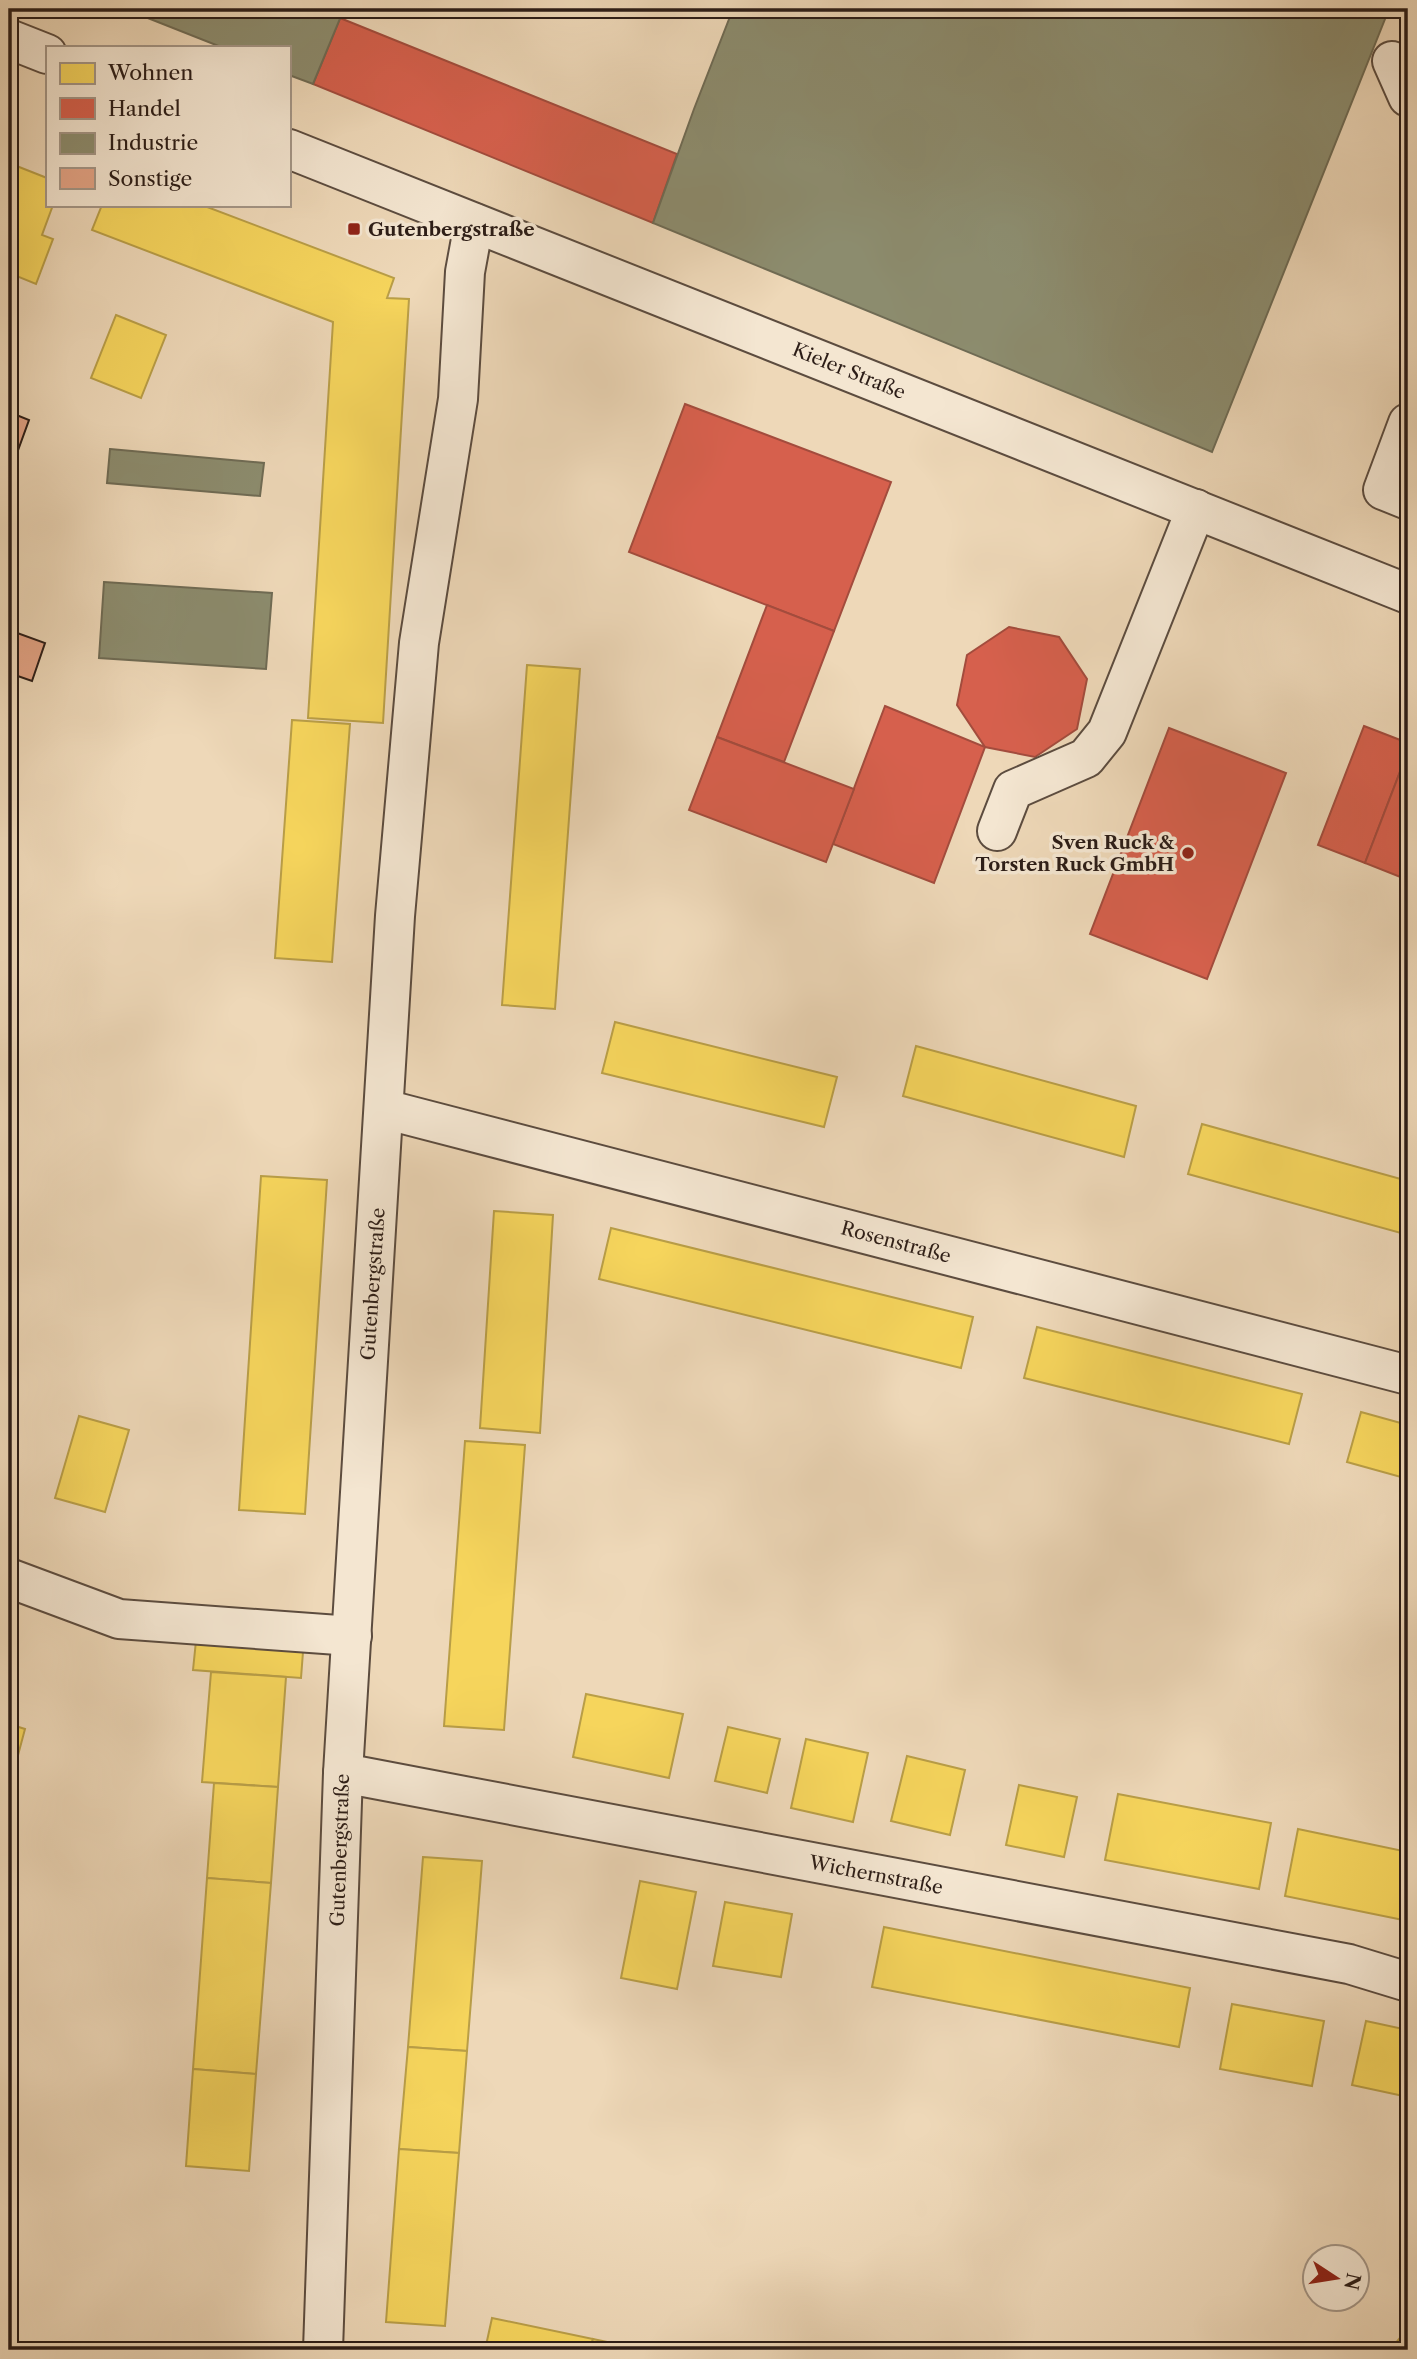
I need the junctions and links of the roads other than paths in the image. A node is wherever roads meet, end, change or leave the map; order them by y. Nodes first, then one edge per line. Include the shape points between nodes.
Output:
1 (9, 39) edge
2 (46, 54) edge
3 (1392, 61) dead end
4 (1408, 97) edge
5 (290, 149) edge
6 (474, 223) junction
7 (1408, 423) edge
8 (1408, 500) edge
9 (1196, 509) junction
10 (1408, 594) edge
11 (997, 831) dead end
12 (384, 1109) junction
13 (1408, 1374) edge
14 (9, 1578) edge
15 (352, 1636) junction
16 (343, 1773) junction
17 (1408, 1982) edge
18 (323, 2350) edge

1 - 2 street
3 - 4 street
5 - 6 street, Kieler Straße
6 - 9 street, Kieler Straße
6 - 12 street, Gutenbergstraße via 465,272 458,399 419,643
7 - 8 street via 1383,490
9 - 10 street, Kieler Straße
9 - 11 street via 1108,732 1086,758 1013,790
12 - 13 street, Rosenstraße
12 - 15 street, Gutenbergstraße
14 - 15 street via 119,1619
15 - 16 street, Gutenbergstraße
16 - 17 street, Wichernstraße via 1349,1964
16 - 18 street, Gutenbergstraße

